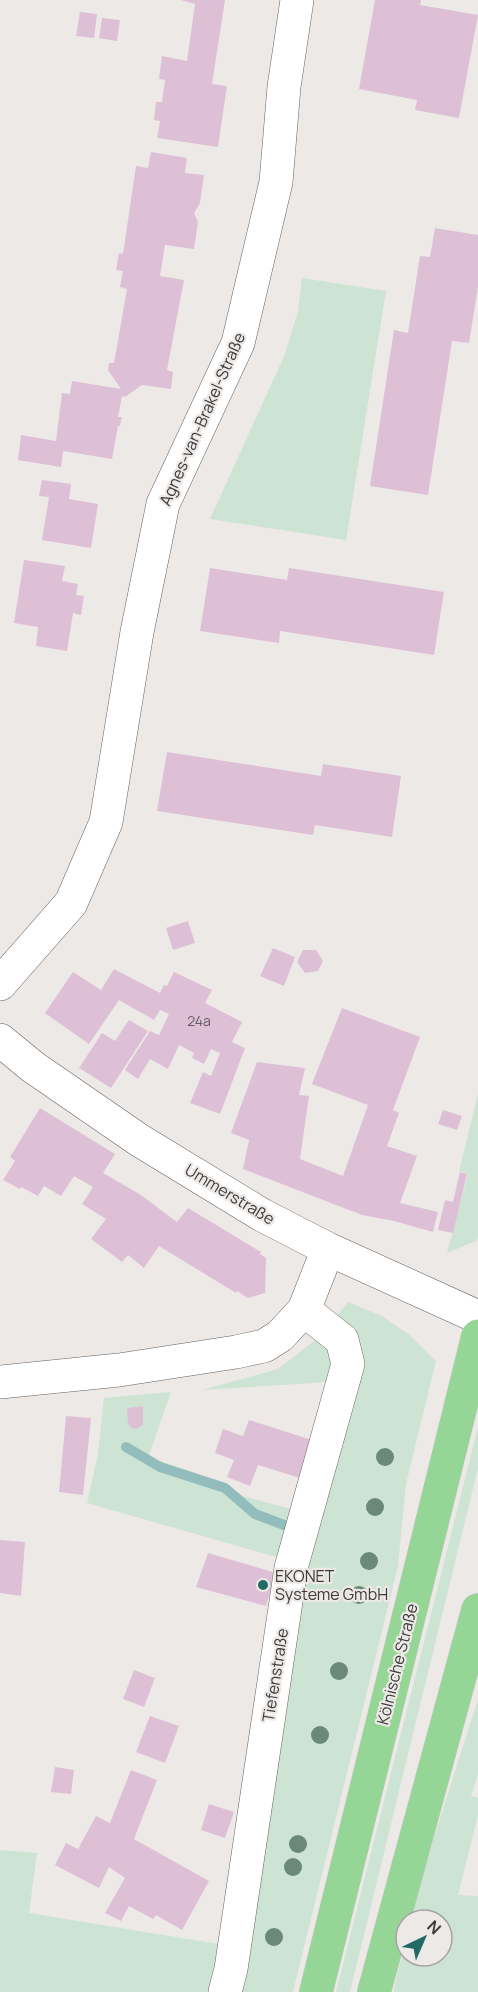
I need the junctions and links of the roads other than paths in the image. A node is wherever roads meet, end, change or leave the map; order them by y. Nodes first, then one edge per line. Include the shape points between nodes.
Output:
1 (297, 0) edge
2 (0, 984) edge
3 (0, 1040) edge
4 (328, 1249) junction
5 (304, 1310) junction
6 (478, 1317) edge
7 (478, 1336) edge
8 (0, 1382) edge
9 (478, 1610) edge
10 (225, 1992) edge
11 (316, 1992) edge
12 (374, 1992) edge

1 - 2 street, Agnes-van-Brakel-Straße via 276,182 238,343 163,504 137,632 106,822 71,903
3 - 4 street, Ummerstraße via 140,1140 262,1215
4 - 5 street
4 - 6 street, Ummerstraße
5 - 8 street via 264,1346 236,1353
5 - 10 street, Tiefenstraße via 342,1340 348,1364 291,1568
7 - 11 main road, Kölnische Straße
9 - 12 main road

